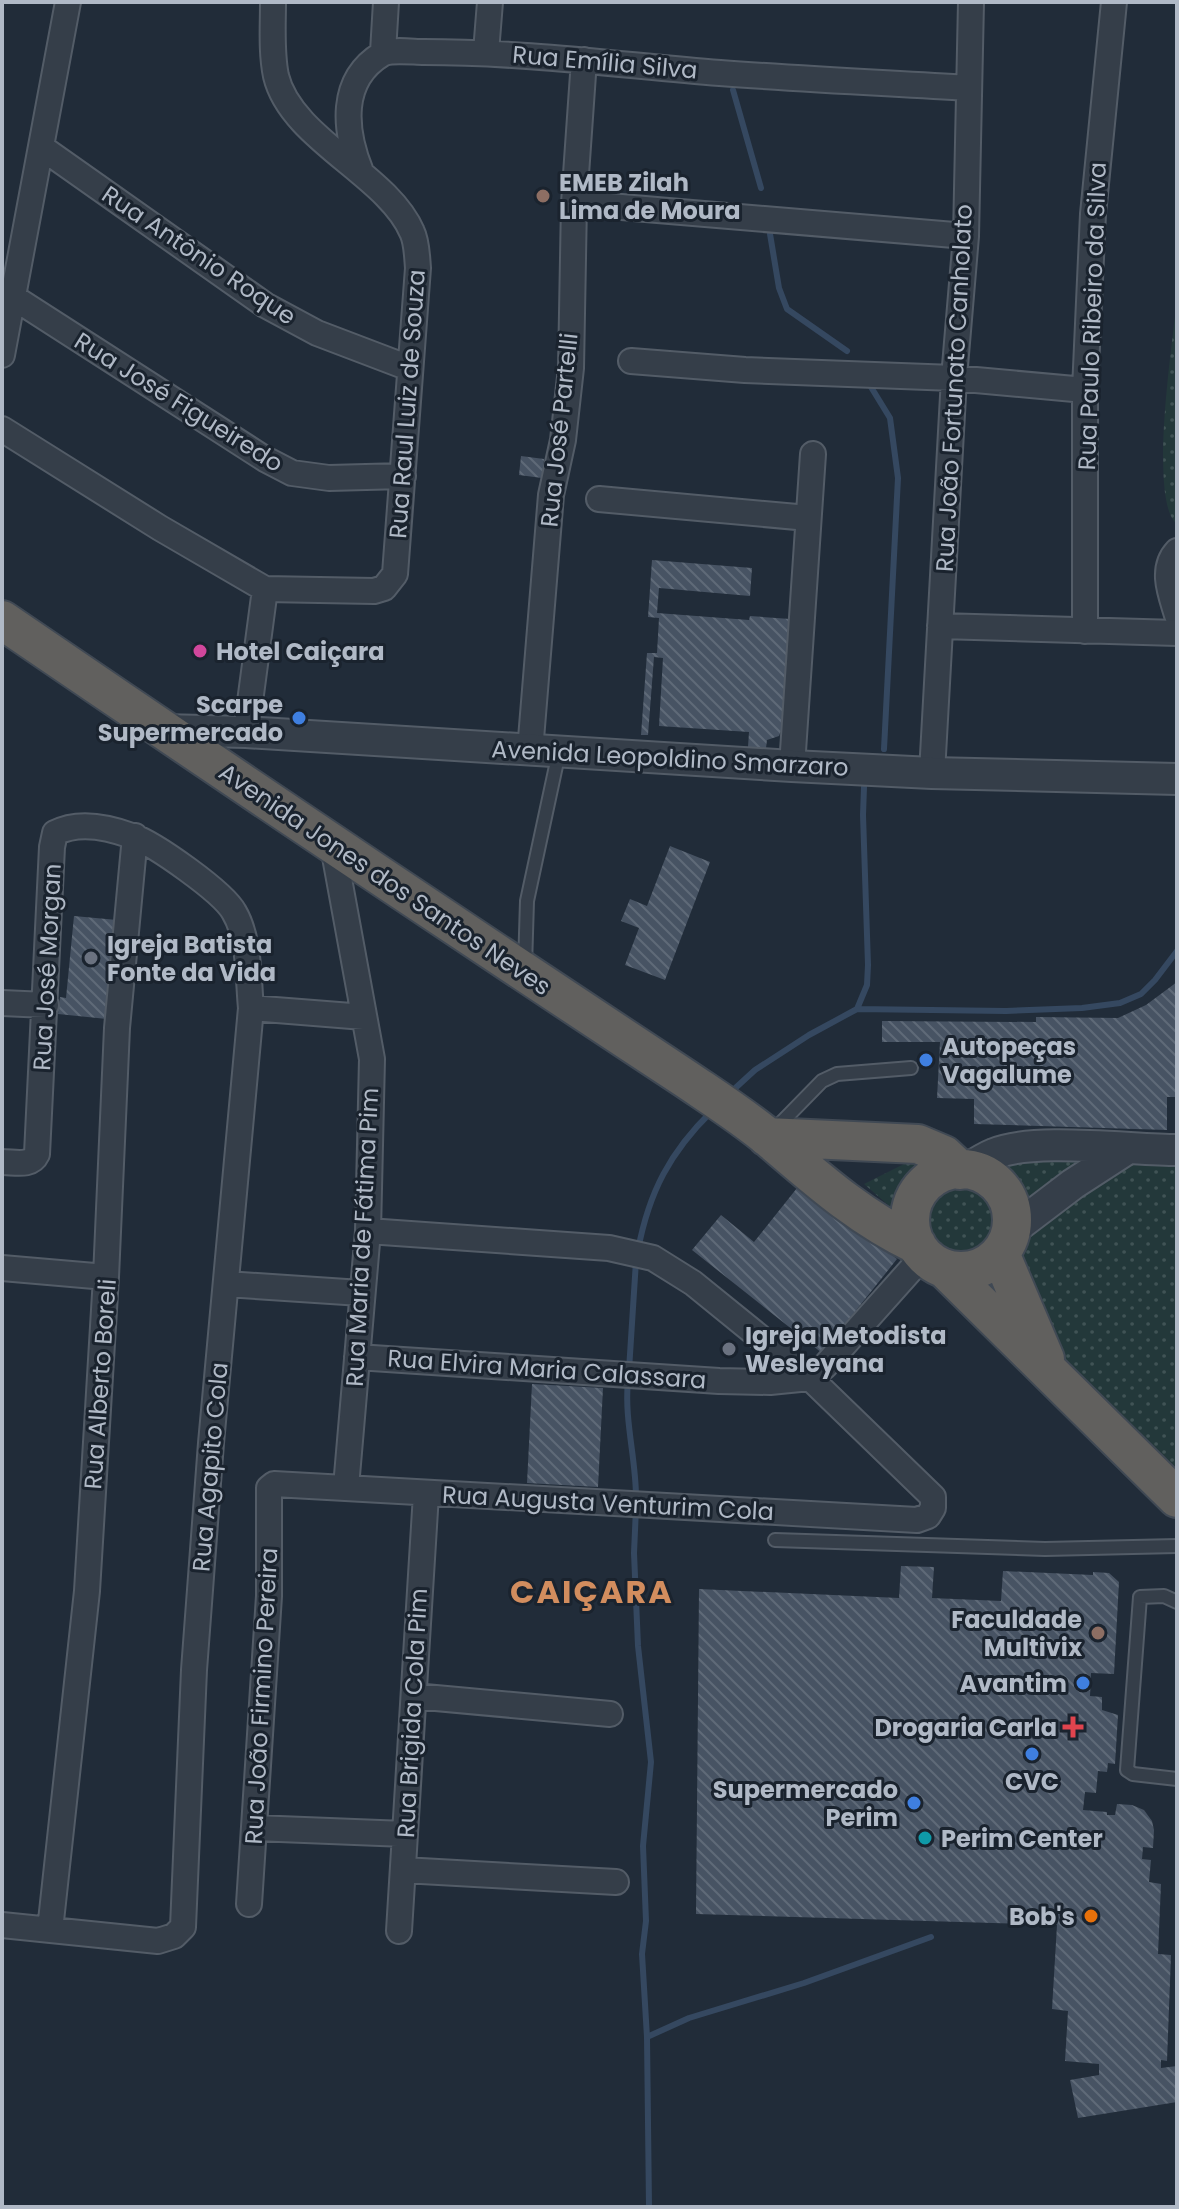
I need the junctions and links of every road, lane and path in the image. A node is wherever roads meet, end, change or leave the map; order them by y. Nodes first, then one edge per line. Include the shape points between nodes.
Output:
1 (68, 2) edge
2 (273, 2) edge
3 (386, 2) edge
4 (490, 2) edge
5 (971, 2) edge
6 (1114, 2) edge
7 (383, 52) junction
8 (486, 52) junction
9 (584, 60) junction
10 (968, 88) junction
11 (41, 147) junction
12 (364, 178) junction
13 (574, 203) junction
14 (966, 236) junction
15 (13, 297) junction
16 (2, 355) edge
17 (631, 361) dead end
18 (409, 368) junction
19 (954, 378) junction
20 (1085, 390) junction
21 (2, 429) edge
22 (813, 454) dead end
23 (403, 476) junction
24 (599, 499) dead end
25 (808, 518) junction
26 (1177, 551) edge
27 (265, 589) junction
28 (1177, 615) edge
29 (2, 620) edge
30 (940, 626) junction
31 (1085, 631) junction
32 (1177, 633) edge
33 (162, 730) junction
34 (246, 732) junction
35 (544, 752) junction
36 (792, 766) junction
37 (932, 773) junction
38 (1177, 779) edge
39 (135, 836) junction
40 (333, 846) junction
41 (525, 973) junction
42 (2, 1003) edge
43 (46, 1005) junction
44 (251, 1008) junction
45 (364, 1017) junction
46 (911, 1068) dead end
47 (754, 1127) junction
48 (1127, 1149) junction
49 (1177, 1150) edge
50 (2, 1162) edge
51 (963, 1170) junction
52 (368, 1231) junction
53 (1006, 1242) junction
54 (928, 1256) junction
55 (2, 1268) edge
56 (106, 1277) junction
57 (226, 1284) junction
58 (361, 1293) junction
59 (357, 1357) junction
60 (1053, 1377) junction
61 (810, 1378) junction
62 (346, 1487) junction
63 (269, 1488) joint
64 (426, 1494) junction
65 (1177, 1498) edge
66 (775, 1540) dead end
67 (1177, 1546) edge
68 (1177, 1602) edge
69 (414, 1696) junction
70 (610, 1714) dead end
71 (1177, 1779) edge
72 (254, 1828) junction
73 (405, 1834) junction
74 (403, 1870) junction
75 (616, 1882) dead end
76 (249, 1904) dead end
77 (2, 1925) edge
78 (50, 1930) junction
79 (399, 1931) dead end

1 - 11 street
2 - 12 street, Rua Raul Luiz de Souza via 277,78 307,125
3 - 7 street
4 - 8 street
5 - 10 street, Rua João Fortunato Canholato
6 - 20 street, Rua Paulo Ribeiro da Silva via 1093,214
7 - 8 street, Rua Emília Silva
7 - 12 street via 363,69 351,89 347,115 351,147
8 - 9 street, Rua Emília Silva
9 - 10 street, Rua Emília Silva
9 - 13 street, Rua José Partelli
10 - 14 street, Rua João Fortunato Canholato
11 - 15 street
11 - 18 street, Rua Antônio Roque via 265,305 317,333
12 - 18 street, Rua Raul Luiz de Souza via 397,206 413,233 418,268
13 - 14 street
13 - 35 street, Rua José Partelli via 571,368 551,495
14 - 19 street, Rua João Fortunato Canholato
15 - 16 street
15 - 23 street, Rua José Figueiredo via 292,473
17 - 19 street
18 - 23 street, Rua Raul Luiz de Souza
19 - 20 street
19 - 30 street, Rua João Fortunato Canholato
20 - 31 street, Rua Paulo Ribeiro da Silva
21 - 27 street
22 - 25 street
23 - 27 street, Rua Raul Luiz de Souza via 395,574 384,588
24 - 25 street
25 - 36 street
26 - 28 street via 1168,574
27 - 34 street
29 - 33 highway, Avenida Jones dos Santos Neves
30 - 31 street
30 - 37 street, Rua João Fortunato Canholato
31 - 32 street
33 - 34 street, Avenida Leopoldino Smarzaro
33 - 40 highway, Avenida Jones dos Santos Neves
34 - 35 street, Avenida Leopoldino Smarzaro
35 - 36 street, Avenida Leopoldino Smarzaro
35 - 41 lane via 527,901
36 - 37 street, Avenida Leopoldino Smarzaro
37 - 38 street, Avenida Leopoldino Smarzaro
39 - 43 street, Rua José Morgan via 92,826 68,826 55,833
39 - 44 street, Rua José Morgan via 220,894 236,914 246,950
39 - 56 street, Rua Alberto Boreli via 117,1028
40 - 41 highway, Avenida Jones dos Santos Neves
40 - 45 street, Rua Maria de Fátima Pim
41 - 47 highway, Avenida Jones dos Santos Neves
42 - 43 street
43 - 50 street, Rua José Morgan via 37,1154 29,1163
44 - 45 street
44 - 57 street, Rua Agapito Cola
45 - 52 street, Rua Maria de Fátima Pim via 372,1059
46 - 47 lane via 837,1074
47 - 51 highway, Avenida Jones dos Santos Neves via 918,1144
47 - 54 highway, Avenida Jones dos Santos Neves via 837,1197
48 - 49 street
48 - 51 street via 1022,1148 995,1153
48 - 53 street via 1073,1184
51 - 53 highway, Avenida Jones dos Santos Neves via 999,1186 1010,1207
51 - 54 highway via 931,1179 915,1198 910,1221
52 - 58 street, Rua Maria de Fátima Pim
52 - 61 street via 636,1254 693,1283
53 - 54 highway, Avenida Jones dos Santos Neves via 981,1267 969,1270
53 - 60 highway, Avenida Jones dos Santos Neves
54 - 60 highway, Avenida Jones dos Santos Neves
54 - 61 street
55 - 56 street
56 - 78 street, Rua Alberto Boreli via 87,1591
57 - 58 street
57 - 78 street, Rua Agapito Cola via 194,1670 183,1927 158,1941
58 - 59 street, Rua Maria de Fátima Pim
59 - 61 street, Rua Elvira Maria Calassara via 770,1382
59 - 62 street, Rua Maria de Fátima Pim
60 - 65 highway, Avenida Jones dos Santos Neves
61 - 64 street, Rua Augusta Venturim Cola via 933,1497 928,1516 917,1520
62 - 63 street, Rua Augusta Venturim Cola via 281,1482
62 - 64 street, Rua Augusta Venturim Cola
63 - 72 street, Rua João Firmino Pereira via 269,1596
64 - 69 street, Rua Brigida Cola Pim
66 - 67 lane via 1045,1549
68 - 71 lane via 1164,1596 1140,1597 1127,1770
69 - 70 street
69 - 73 street, Rua Brigida Cola Pim
72 - 73 street
72 - 76 street, Rua João Firmino Pereira
73 - 74 street, Rua Brigida Cola Pim
74 - 75 street
74 - 79 street, Rua Brigida Cola Pim
77 - 78 street

